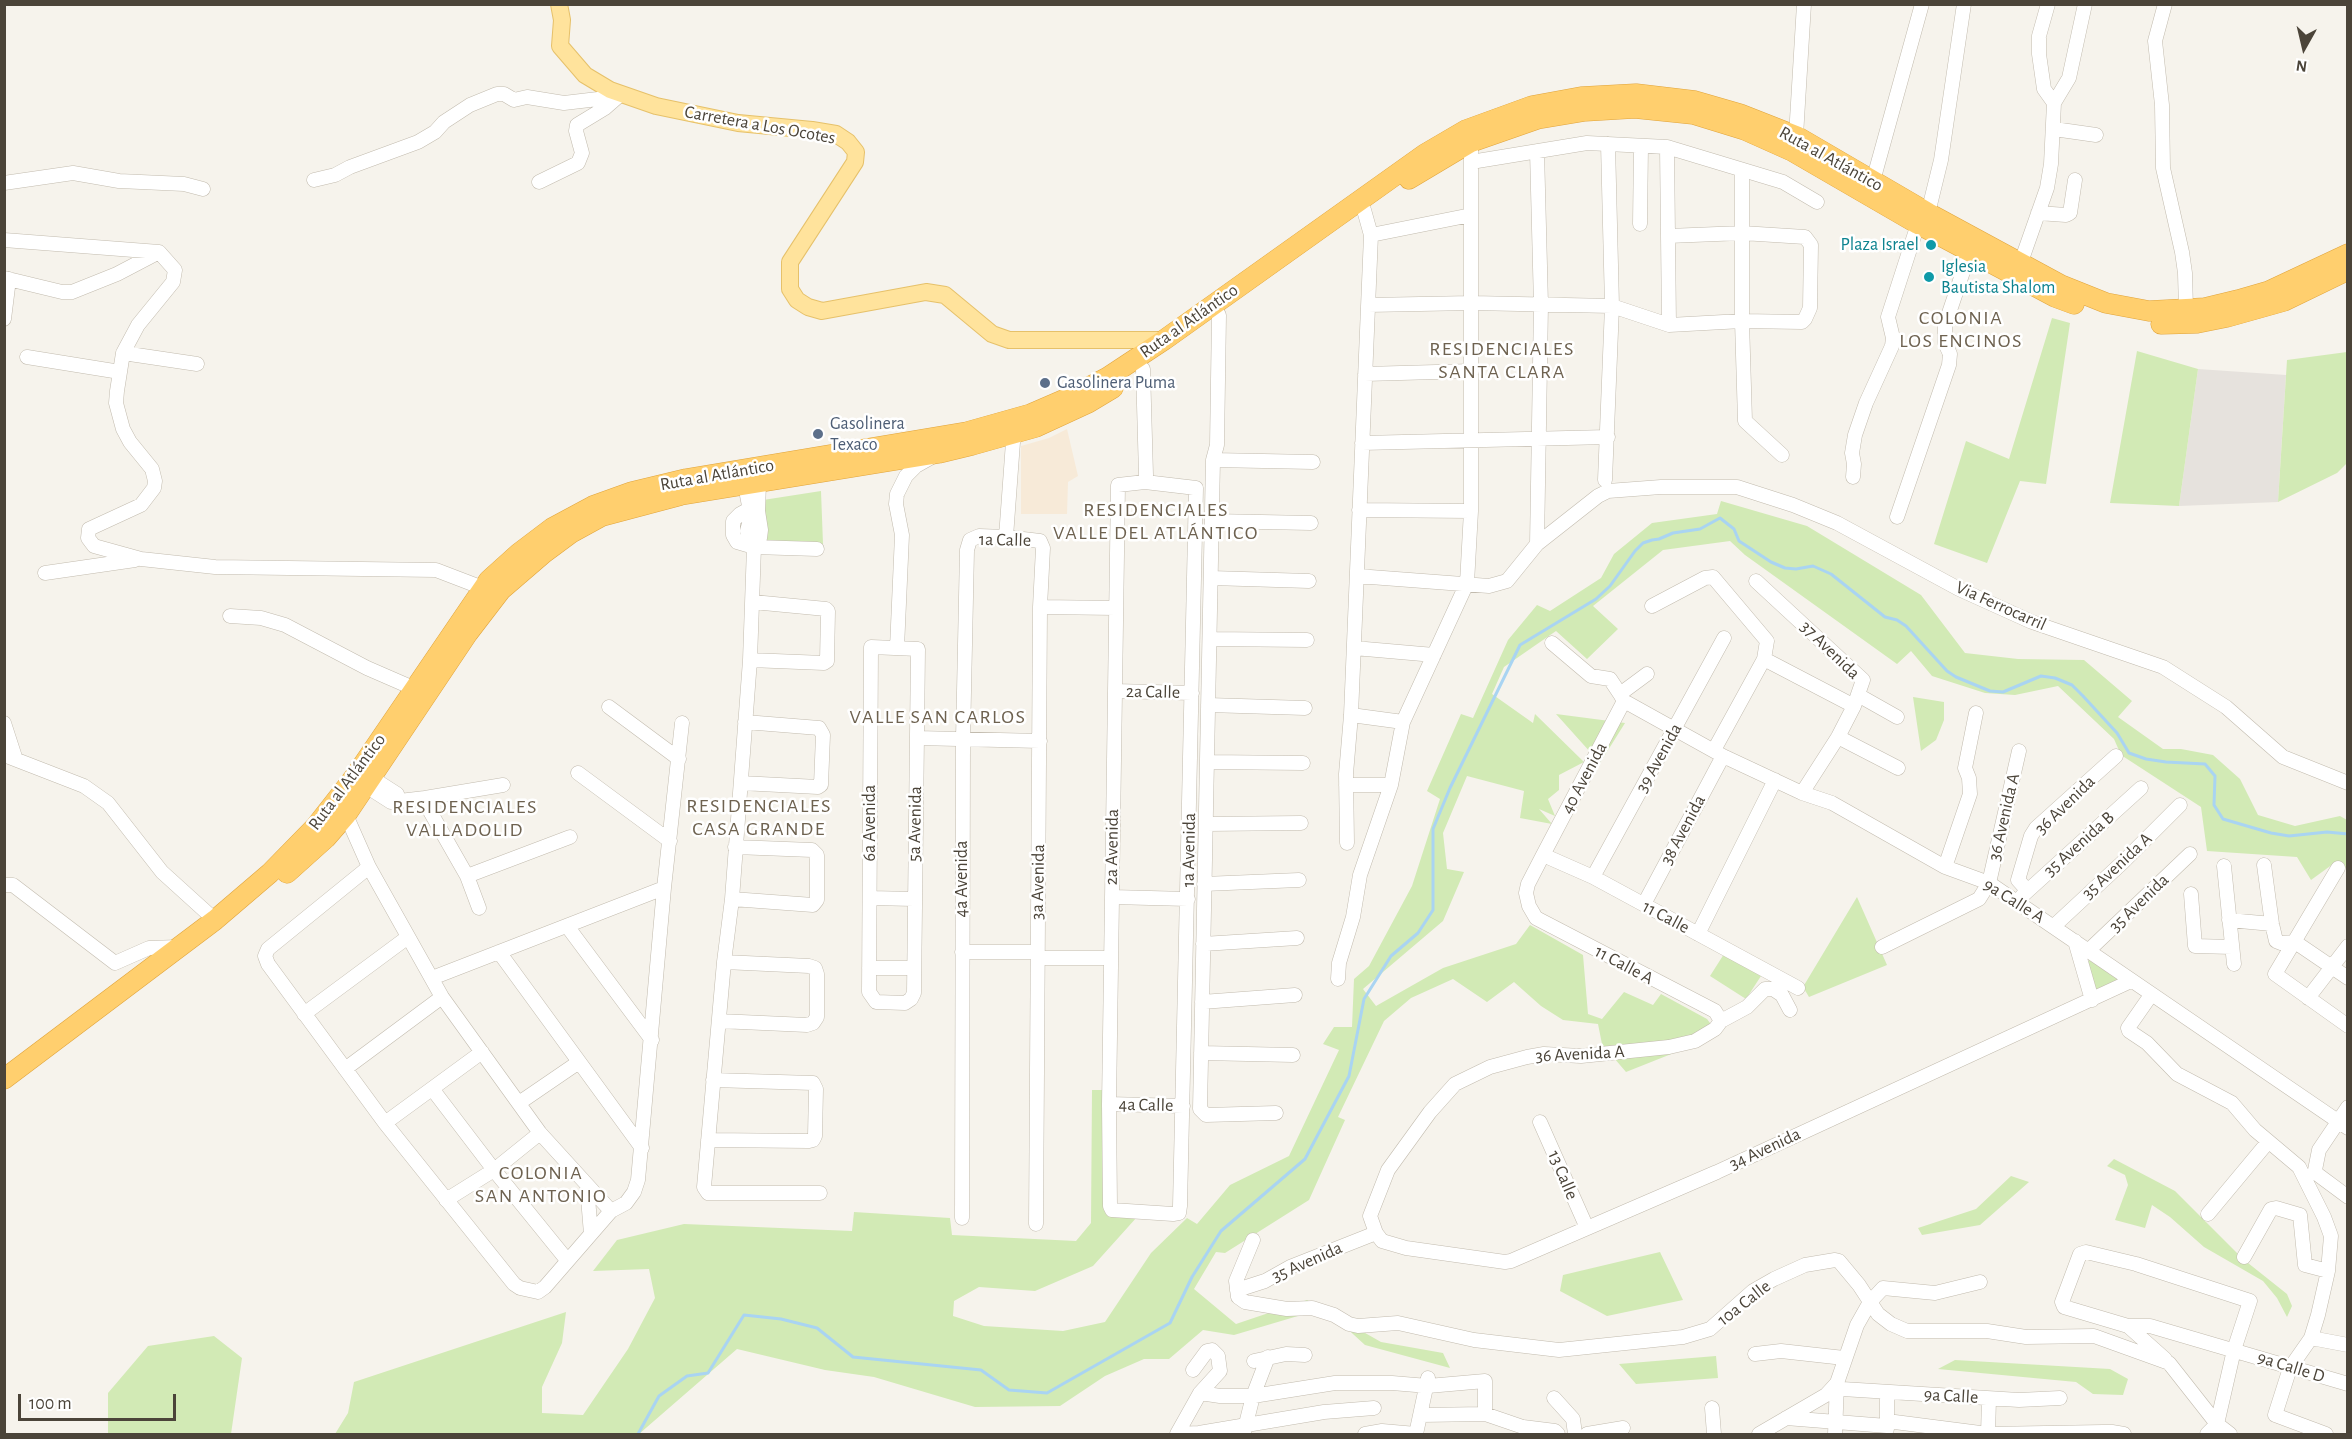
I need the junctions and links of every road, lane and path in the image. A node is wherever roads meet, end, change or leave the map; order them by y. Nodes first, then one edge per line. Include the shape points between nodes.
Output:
1 (559, 4) edge
2 (1804, 4) edge
3 (1922, 4) edge
4 (1964, 4) edge
5 (2048, 4) edge
6 (2085, 4) edge
7 (2164, 4) edge
8 (619, 94) junction
9 (2054, 103) junction
10 (2054, 129) junction
11 (2096, 135) dead end
12 (1796, 136) junction
13 (1471, 142) junction
14 (1608, 144) junction
15 (1641, 146) junction
16 (1666, 147) junction
17 (1537, 150) junction
18 (1471, 162) junction
19 (1742, 171) junction
20 (314, 180) dead end
21 (2075, 180) dead end
22 (1873, 181) junction
23 (538, 182) dead end
24 (4, 183) edge
25 (203, 189) dead end
26 (1816, 202) dead end
27 (1364, 210) junction
28 (2038, 213) junction
29 (1471, 215) junction
30 (1923, 219) junction
31 (1640, 224) dead end
32 (1742, 233) junction
33 (1371, 235) junction
34 (1668, 236) junction
35 (4, 240) edge
36 (1970, 251) junction
37 (159, 252) junction
38 (2348, 254) edge
39 (2020, 262) junction
40 (2348, 270) edge
41 (7, 279) edge
42 (1472, 303) junction
43 (1368, 305) junction
44 (1541, 305) junction
45 (1612, 306) junction
46 (2186, 309) junction
47 (1214, 318) junction
48 (4, 319) edge
49 (1742, 321) junction
50 (1669, 325) junction
51 (1164, 340) junction
52 (123, 353) junction
53 (27, 357) dead end
54 (197, 364) dead end
55 (1143, 369) junction
56 (1472, 371) junction
57 (120, 372) junction
58 (1365, 374) junction
59 (1017, 433) junction
60 (1608, 437) junction
61 (1540, 439) junction
62 (1472, 441) junction
63 (1362, 443) junction
64 (939, 453) junction
65 (1782, 455) dead end
66 (1213, 460) junction
67 (1313, 462) dead end
68 (786, 471) junction
69 (1853, 477) dead end
70 (1605, 480) dead end
71 (1145, 482) junction
72 (752, 484) junction
73 (1359, 510) junction
74 (1471, 511) junction
75 (1897, 518) dead end
76 (1212, 521) junction
77 (1311, 523) dead end
78 (1006, 537) junction
79 (970, 540) joint
80 (1040, 541) joint
81 (1537, 544) junction
82 (753, 547) junction
83 (817, 549) dead end
84 (141, 559) junction
85 (45, 573) dead end
86 (1357, 576) junction
87 (1211, 578) junction
88 (1309, 580) dead end
89 (1756, 581) dead end
90 (1467, 583) junction
91 (483, 588) junction
92 (753, 602) junction
93 (1652, 606) dead end
94 (1040, 607) junction
95 (1116, 608) junction
96 (231, 616) dead end
97 (1724, 638) dead end
98 (1209, 639) junction
99 (1307, 640) dead end
100 (1552, 643) dead end
101 (897, 648) junction
102 (1354, 648) junction
103 (1434, 655) junction
104 (1764, 659) junction
105 (750, 660) junction
106 (1647, 674) dead end
107 (413, 688) junction
108 (1115, 691) junction
109 (1192, 693) junction
110 (1622, 698) junction
111 (1856, 700) junction
112 (1208, 705) junction
113 (609, 707) dead end
114 (1305, 708) dead end
115 (1976, 713) dead end
116 (1351, 715) junction
117 (1898, 717) dead end
118 (745, 722) junction
119 (1404, 722) junction
120 (4, 723) edge
121 (682, 723) dead end
122 (1675, 729) junction
123 (1838, 737) junction
124 (917, 738) junction
125 (963, 739) junction
126 (1040, 741) junction
127 (2019, 751) dead end
128 (1719, 753) junction
129 (10, 756) edge
130 (2116, 756) dead end
131 (679, 759) junction
132 (1207, 762) junction
133 (1303, 763) dead end
134 (1898, 768) dead end
135 (578, 773) dead end
136 (1775, 780) junction
137 (369, 782) junction
138 (741, 783) junction
139 (2348, 783) edge
140 (502, 785) dead end
141 (1346, 785) junction
142 (1391, 785) junction
143 (2141, 788) dead end
144 (1802, 793) junction
145 (425, 798) junction
146 (2180, 806) dead end
147 (346, 815) junction
148 (1301, 823) dead end
149 (1206, 824) junction
150 (570, 837) dead end
151 (670, 841) junction
152 (1347, 843) dead end
153 (735, 847) junction
154 (2190, 854) dead end
155 (1540, 860) junction
156 (2224, 866) dead end
157 (2264, 866) dead end
158 (369, 867) junction
159 (1945, 867) junction
160 (2338, 868) dead end
161 (467, 876) junction
162 (1593, 877) junction
163 (1299, 880) dead end
164 (1989, 883) junction
165 (1204, 884) junction
166 (4, 885) edge
167 (664, 888) junction
168 (2191, 894) dead end
169 (2022, 896) junction
170 (1112, 897) junction
171 (870, 898) junction
172 (732, 899) junction
173 (914, 899) junction
174 (1188, 899) junction
175 (1644, 904) junction
176 (1529, 906) joint
177 (479, 908) dead end
178 (215, 920) junction
179 (2229, 920) junction
180 (2272, 924) junction
181 (567, 926) junction
182 (2054, 926) junction
183 (1698, 934) junction
184 (408, 937) junction
185 (1297, 938) dead end
186 (2075, 941) junction
187 (2295, 942) junction
188 (1203, 944) junction
189 (2348, 946) edge
190 (178, 947) junction
191 (1882, 947) dead end
192 (2232, 947) junction
193 (2088, 951) junction
194 (500, 952) junction
195 (962, 952) junction
196 (1038, 955) junction
197 (1111, 958) junction
198 (724, 962) junction
199 (2234, 964) dead end
200 (868, 968) junction
201 (914, 968) junction
202 (2331, 968) junction
203 (432, 978) junction
204 (2348, 978) edge
205 (1338, 979) dead end
206 (2131, 981) junction
207 (1798, 988) dead end
208 (1295, 995) dead end
209 (2151, 995) junction
210 (442, 997) junction
211 (872, 998) joint
212 (2308, 998) junction
213 (2092, 1000) junction
214 (1202, 1002) junction
215 (1790, 1010) dead end
216 (304, 1014) junction
217 (719, 1021) junction
218 (1721, 1021) junction
219 (2346, 1021) edge
220 (652, 1040) junction
221 (482, 1052) junction
222 (1201, 1053) junction
223 (1293, 1055) dead end
224 (579, 1062) junction
225 (345, 1069) junction
226 (4, 1079) edge
227 (713, 1080) junction
228 (433, 1090) junction
229 (4, 1095) edge
230 (519, 1103) junction
231 (1108, 1104) junction
232 (1183, 1106) junction
233 (2348, 1107) edge
234 (1276, 1113) dead end
235 (1540, 1122) dead end
236 (385, 1124) junction
237 (2343, 1125) edge
238 (540, 1133) junction
239 (708, 1140) junction
240 (2268, 1142) junction
241 (642, 1148) junction
242 (494, 1170) junction
243 (587, 1186) junction
244 (820, 1193) dead end
245 (2348, 1197) edge
246 (446, 1200) junction
247 (611, 1211) junction
248 (1179, 1213) joint
249 (2208, 1214) dead end
250 (962, 1218) dead end
251 (1036, 1224) dead end
252 (1587, 1228) junction
253 (1377, 1233) junction
254 (591, 1234) junction
255 (1253, 1240) dead end
256 (2244, 1257) dead end
257 (567, 1260) junction
258 (2328, 1271) junction
259 (1980, 1282) dead end
260 (1237, 1290) junction
261 (1870, 1302) junction
262 (2128, 1326) junction
263 (2311, 1338) junction
264 (2348, 1345) edge
265 (2234, 1350) junction
266 (1755, 1354) dead end
267 (1305, 1355) dead end
268 (1844, 1358) junction
269 (2169, 1363) junction
270 (2290, 1368) junction
271 (1193, 1370) dead end
272 (1428, 1382) junction
273 (2348, 1384) edge
274 (1839, 1386) junction
275 (1200, 1393) junction
276 (1887, 1393) junction
277 (1253, 1396) junction
278 (1554, 1398) dead end
279 (2060, 1398) dead end
280 (1989, 1399) junction
281 (1374, 1408) dead end
282 (1712, 1408) dead end
283 (1485, 1414) junction
284 (1421, 1415) junction
285 (1786, 1418) junction
286 (2217, 1424) junction
287 (1887, 1427) edge
288 (1623, 1428) dead end
289 (1835, 1428) edge
290 (1244, 1430) edge
291 (2110, 1433) edge
292 (1177, 1434) edge
293 (1365, 1434) edge
294 (1416, 1434) edge
295 (1558, 1434) edge
296 (1575, 1434) edge
297 (1587, 1434) edge
298 (1714, 1434) edge
299 (1758, 1434) edge
300 (1988, 1434) edge
301 (2207, 1434) edge
302 (2230, 1434) edge
303 (2325, 1434) edge

1 - 8 main road, Carretera a Los Ocotes via 560,46 585,75
2 - 12 street
3 - 22 street
4 - 30 street via 1941,160
5 - 9 street via 2039,54 2044,89
6 - 9 street via 2069,78
7 - 46 street via 2155,41 2163,168 2182,252
8 - 20 street via 564,103 527,97 514,100 497,94 470,105 418,142
8 - 23 street via 577,125 581,160
8 - 51 main road, Carretera a Los Ocotes via 738,123 836,135 848,142 856,152 855,162 790,262 790,289 808,307 822,311 926,292 945,295 992,334 1009,340
9 - 10 street
10 - 11 street
10 - 28 street via 2048,180
12 - 22 highway, Ruta al Atlántico
12 - 51 highway, Ruta al Atlántico via 1695,101 1636,94 1581,97 1532,106 1466,130 1425,154
13 - 18 street
13 - 27 highway, Ruta al Atlántico
13 - 30 highway, Ruta al Atlántico via 1537,119 1585,111 1635,108 1694,114 1745,130 1792,151
14 - 15 street
14 - 17 street
14 - 45 street
15 - 16 street
15 - 31 street
16 - 19 street
16 - 34 street
17 - 18 street
17 - 44 street
18 - 29 street
19 - 26 street via 1783,182
19 - 32 street
21 - 28 street via 2070,213
22 - 30 highway, Ruta al Atlántico
24 - 25 street via 73,173
27 - 33 street
27 - 47 highway, Ruta al Atlántico
28 - 39 street
29 - 33 street
29 - 42 street
30 - 36 highway, Ruta al Atlántico
30 - 39 highway, Ruta al Atlántico
30 - 69 street via 1888,317 1892,346 1855,435
32 - 34 street
32 - 49 street
32 - 49 street via 1804,237 1811,245 1810,308 1805,320
33 - 43 street
34 - 50 street
35 - 37 street
36 - 40 highway, Ruta al Atlántico via 2055,297 2102,315 2147,324 2197,323 2228,317 2284,301
36 - 75 street via 1945,325 1949,365
37 - 41 street via 72,292
37 - 52 street via 175,270 175,278 138,325
38 - 46 highway, Ruta al Atlántico via 2269,291
39 - 46 highway, Ruta al Atlántico via 2061,285 2106,303 2149,311
41 - 48 street
42 - 43 street
42 - 44 street
42 - 56 street
43 - 58 street
44 - 45 street
44 - 61 street
45 - 50 street
45 - 60 street
47 - 55 highway, Ruta al Atlántico
47 - 66 street via 1208,444
49 - 50 street
49 - 65 street via 1745,421
51 - 68 highway, Ruta al Atlántico via 1108,377 1031,414 968,432
52 - 54 street
52 - 57 street
53 - 57 street
55 - 59 highway, Ruta al Atlántico via 1088,403
55 - 71 street
56 - 58 street
56 - 62 street
57 - 84 street via 116,403 119,417 130,442 152,470 154,488 141,505 92,527 87,534 94,546
58 - 63 street
59 - 64 highway, Ruta al Atlántico
59 - 78 street via 1013,442
60 - 61 street
60 - 70 street
61 - 62 street
61 - 81 street
62 - 63 street
62 - 74 street
63 - 73 street
64 - 68 highway, Ruta al Atlántico
64 - 101 street via 916,466 897,494 902,535
66 - 67 street
66 - 76 street
68 - 72 highway, Ruta al Atlántico
68 - 91 highway, Ruta al Atlántico via 686,479 593,506 552,528
71 - 95 street, 2a Avenida via 1118,485
71 - 109 street, 1a Avenida via 1196,488
72 - 82 street via 753,513 747,531
72 - 137 highway, Ruta al Atlántico via 681,495 602,516 544,553 488,606
73 - 74 street
73 - 86 street
74 - 90 street
76 - 77 street
76 - 87 street
78 - 79 street, 1a Calle via 979,536
78 - 80 street, 1a Calle
79 - 125 street, 4a Avenida
80 - 94 street, 3a Avenida
81 - 90 street, Via Ferrocarril via 1507,581 1489,586
81 - 139 street, Via Ferrocarril via 1608,491 1737,487 1837,523 1959,590 2032,622 2163,667 2226,707 2283,757
82 - 83 street
82 - 92 street
84 - 85 street
84 - 91 street via 215,567 436,570
86 - 90 street, Via Ferrocarril
86 - 102 street
87 - 88 street
87 - 98 street
89 - 111 street, 37 Avenida via 1862,679
90 - 103 street
91 - 107 highway, Ruta al Atlántico
92 - 105 street
92 - 105 street via 826,609 827,661
93 - 104 street via 1713,577 1765,636 1768,642
94 - 95 street
94 - 126 street, 3a Avenida
95 - 108 street, 2a Avenida
96 - 107 street via 285,625
97 - 122 street, 39 Avenida
98 - 99 street
98 - 112 street
100 - 110 street, 9a Calle A via 1591,675 1610,679
101 - 124 street, 5a Avenida via 918,649
101 - 171 street, 6a Avenida via 871,647
102 - 103 street
102 - 116 street
103 - 119 street
104 - 111 street
104 - 128 street, 38 Avenida
105 - 118 street
106 - 110 street
107 - 178 highway, Ruta al Atlántico via 356,775 316,826 270,873
108 - 109 street, 2a Calle
108 - 170 street, 2a Avenida
109 - 174 street, 1a Avenida
110 - 122 street, 9a Calle A
110 - 155 street, 40 Avenida
111 - 117 street
111 - 123 street, 37 Avenida
112 - 114 street
112 - 132 street
113 - 131 street
115 - 159 street via 1965,768 1970,794
116 - 119 street
116 - 141 street
118 - 138 street
118 - 138 street via 822,730 821,785
119 - 142 street
120 - 129 street
121 - 131 street
122 - 128 street, 9a Calle A
122 - 162 street, 39 Avenida
123 - 134 street
123 - 144 street, 37 Avenida
124 - 125 street
124 - 173 street, 5a Avenida
125 - 126 street
125 - 195 street, 4a Avenida
126 - 196 street, 3a Avenida
127 - 164 street, 36 Avenida A
128 - 136 street, 9a Calle A
128 - 175 street, 38 Avenida
129 - 178 street via 84,786 108,803 162,872
130 - 169 street, 36 Avenida via 2036,828 2018,880
131 - 151 street
132 - 133 street
132 - 149 street
135 - 151 street
136 - 144 street, 9a Calle A
136 - 183 street
137 - 145 street via 391,802
137 - 147 highway, Ruta al Atlántico
138 - 153 street
140 - 145 street
141 - 142 street
141 - 152 street
142 - 205 street via 1360,875
143 - 169 street, 35 Avenida B
144 - 159 street, 9a Calle A via 1832,803
145 - 161 street
146 - 182 street, 35 Avenida A
147 - 158 street
147 - 229 highway, Ruta al Atlántico via 245,912
148 - 149 street
149 - 165 street
150 - 161 street
151 - 167 street
153 - 172 street
153 - 172 street via 812,850 818,855 817,900 813,905
154 - 193 street, 35 Avenida
155 - 162 street, 11 Calle
155 - 176 street, 40 Avenida via 1526,893
156 - 179 street
157 - 180 street
158 - 184 street
158 - 216 street via 268,949 268,964
159 - 164 street, 9a Calle A
160 - 187 street
161 - 177 street
162 - 175 street, 11 Calle
163 - 165 street
164 - 169 street, 9a Calle A
164 - 191 street via 1979,899
165 - 188 street
166 - 190 street via 13,885 115,963 149,948
167 - 181 street
167 - 220 street
168 - 192 street via 2195,946
169 - 182 street, 9a Calle A
170 - 174 street
170 - 197 street, 2a Avenida
171 - 173 street
171 - 200 street, 6a Avenida
172 - 198 street
173 - 201 street, 5a Avenida
174 - 232 street, 1a Avenida
175 - 183 street, 11 Calle
176 - 218 street, 11 Calle A via 1536,918 1716,1011
178 - 190 highway, Ruta al Atlántico
179 - 180 street
179 - 192 street
180 - 187 street via 2276,941
181 - 194 street
181 - 220 street
182 - 186 street, 9a Calle A
183 - 207 street, 11 Calle
184 - 203 street
184 - 216 street
185 - 188 street
186 - 193 street, 9a Calle A
186 - 213 street
187 - 202 street
187 - 212 street via 2275,974
188 - 214 street
189 - 202 street
190 - 226 highway, Ruta al Atlántico
192 - 199 street
193 - 206 street, 9a Calle A
194 - 203 street
194 - 224 street
195 - 196 street
195 - 250 street, 4a Avenida
196 - 197 street
196 - 251 street, 3a Avenida
197 - 231 street, 2a Avenida
198 - 217 street
198 - 217 street via 815,968 817,1017 807,1024
200 - 201 street
200 - 211 street, 6a Avenida
201 - 211 street, 5a Avenida via 914,993 906,1003 876,1002
202 - 204 street
202 - 212 street
203 - 210 street
206 - 209 street, 9a Calle A
206 - 213 street, 34 Avenida
208 - 214 street
209 - 237 street, 9a Calle A
209 - 240 street via 2129,1031 2147,1043 2177,1074 2232,1103
210 - 221 street
210 - 225 street
212 - 219 street
213 - 252 street, 34 Avenida
214 - 222 street
215 - 218 street, 36 Avenida A via 1782,995 1765,989 1747,1007
216 - 225 street
217 - 227 street
218 - 253 street, 36 Avenida A via 1695,1041 1581,1056 1544,1054 1490,1067 1455,1084 1388,1170 1370,1216
220 - 241 street
221 - 228 street
221 - 230 street
222 - 223 street
222 - 234 street via 1203,1114
224 - 230 street
224 - 241 street
225 - 236 street
227 - 239 street
227 - 239 street via 813,1083 815,1136 809,1141
228 - 236 street
228 - 242 street
230 - 238 street
231 - 232 street, 4a Calle
231 - 248 street, 2a Avenida via 1111,1209
232 - 248 street, 1a Avenida
233 - 237 street
235 - 252 street, 13 Calle
236 - 246 street
237 - 245 street via 2319,1150 2315,1165 2317,1174
238 - 242 street
238 - 243 street
239 - 244 street via 704,1187 708,1193
240 - 249 street
240 - 258 street via 2299,1167 2324,1217 2331,1236
241 - 247 street via 634,1192 626,1203
242 - 246 street
242 - 257 street
243 - 247 street
243 - 254 street
246 - 257 street via 520,1288 538,1292
247 - 254 street
252 - 253 street, 34 Avenida via 1505,1263 1387,1244
253 - 260 street, 35 Avenida
254 - 257 street
255 - 260 street via 1236,1281
256 - 258 street via 2271,1209 2276,1208 2300,1215 2305,1265
258 - 263 street
259 - 261 street via 1935,1293 1883,1288
260 - 261 street, 10a Calle via 1238,1297 1245,1302 1287,1309 1312,1308 1358,1326 1398,1323 1474,1340 1559,1350 1683,1337 1710,1329 1760,1287 1804,1265 1831,1259 1839,1261
261 - 268 street
261 - 269 street, 10a Calle via 1878,1314 1907,1331 2094,1336
262 - 265 street, 9a Calle D via 2150,1326
262 - 265 street via 2062,1305 2080,1254 2086,1252 2136,1264 2249,1300
262 - 269 street
263 - 264 street
263 - 270 street
265 - 270 street, 9a Calle D
265 - 286 street
266 - 268 street via 1780,1351
267 - 277 street via 1261,1359
268 - 274 street
269 - 286 street
270 - 273 street, 9a Calle D
270 - 303 street via 2276,1416
271 - 275 street via 1207,1351 1218,1356 1220,1371
272 - 277 street via 1335,1383
272 - 283 street via 1485,1381
272 - 284 street
274 - 276 street, 9a Calle
274 - 285 street
274 - 289 street
275 - 277 street
275 - 292 street
276 - 280 street, 9a Calle
276 - 287 street
277 - 290 street
278 - 296 street via 1573,1419
279 - 280 street, 9a Calle
280 - 300 street
281 - 290 street via 1324,1412
282 - 298 street
283 - 284 street
283 - 295 street
284 - 294 street
285 - 289 street
285 - 299 street
286 - 301 street
286 - 302 street
287 - 289 street
287 - 300 street
288 - 297 street
290 - 292 street
291 - 300 street
293 - 294 street

